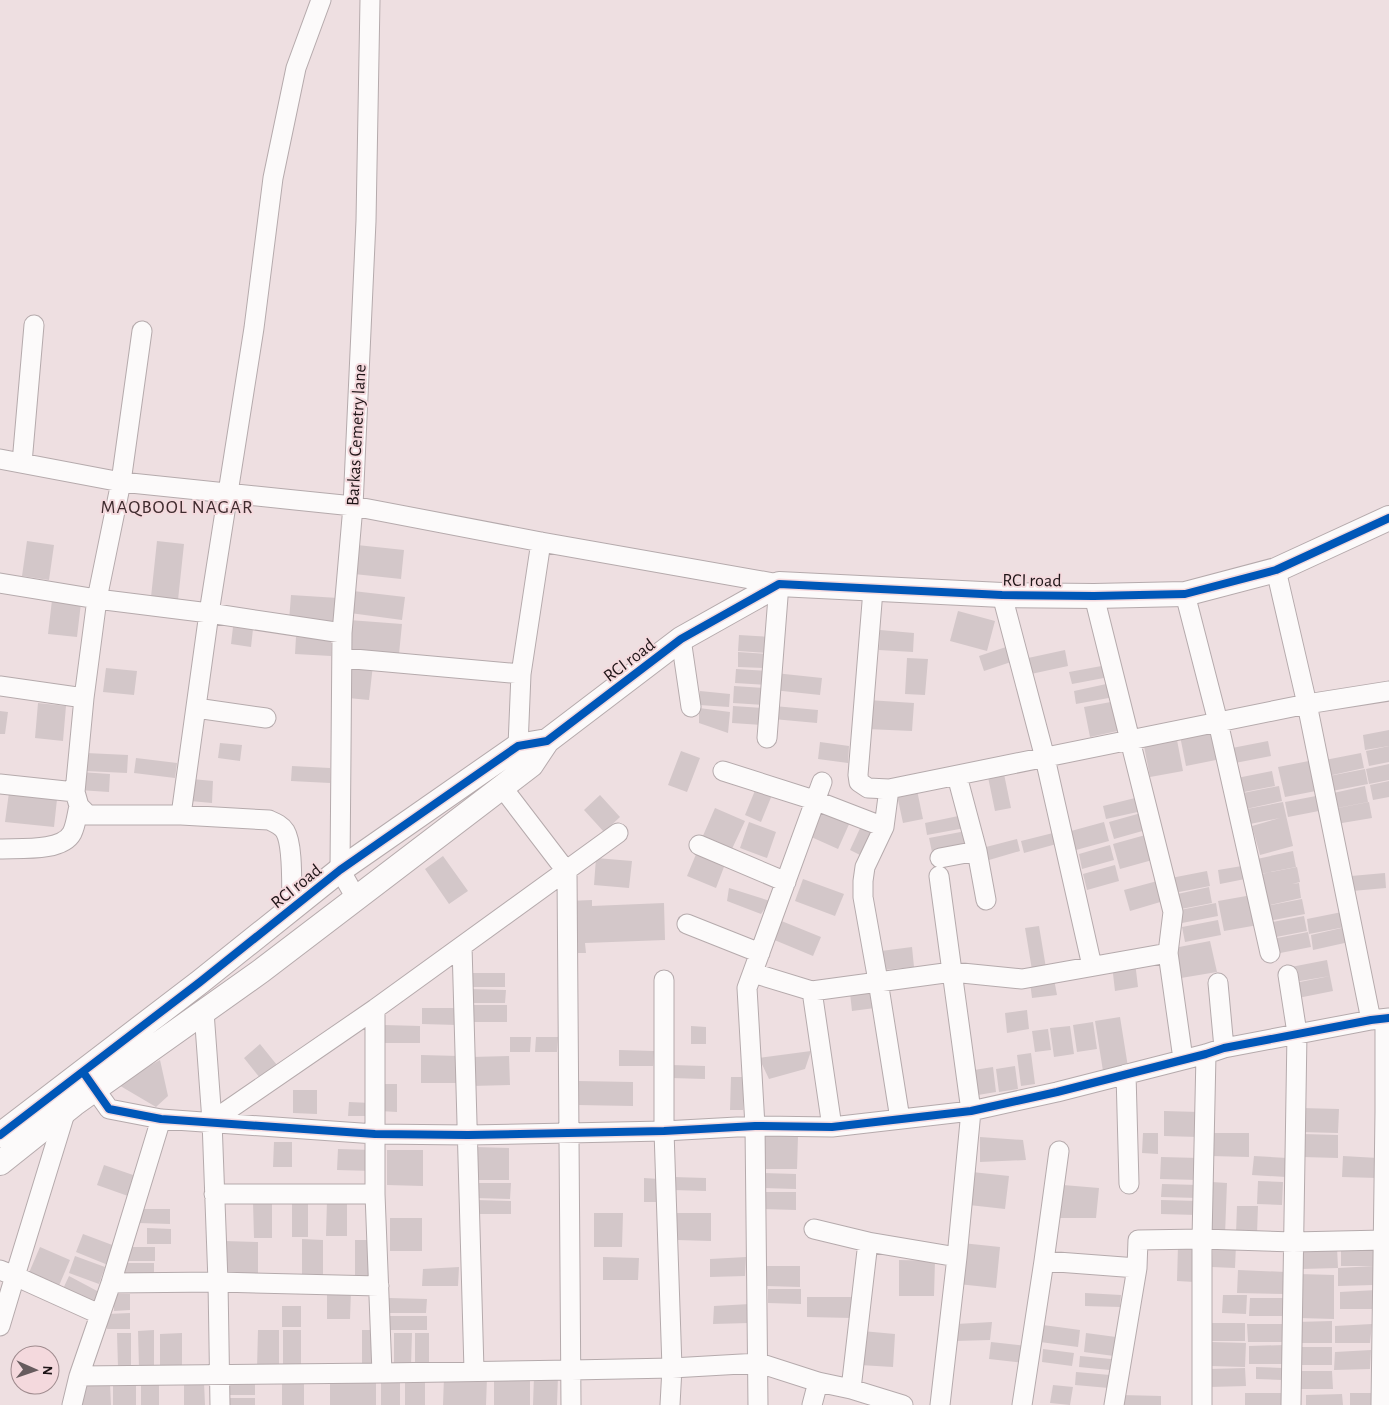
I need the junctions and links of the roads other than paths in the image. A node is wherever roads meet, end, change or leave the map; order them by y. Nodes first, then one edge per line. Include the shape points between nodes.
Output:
1 (321, 0) edge
2 (370, 0) edge
3 (34, 326) dead end
4 (142, 331) dead end
5 (0, 459) edge
6 (22, 462) junction
7 (122, 482) junction
8 (227, 494) junction
9 (353, 506) junction
10 (1389, 522) edge
11 (541, 542) junction
12 (1276, 570) junction
13 (0, 583) edge
14 (779, 584) junction
15 (873, 590) junction
16 (1185, 594) junction
17 (1002, 595) junction
18 (1094, 596) junction
19 (97, 599) junction
20 (209, 613) junction
21 (342, 633) junction
22 (681, 639) junction
23 (343, 658) junction
24 (521, 674) junction
25 (0, 686) edge
26 (1389, 691) edge
27 (84, 698) junction
28 (1306, 704) junction
29 (690, 707) dead end
30 (196, 708) junction
31 (266, 718) dead end
32 (1218, 722) junction
33 (767, 738) dead end
34 (547, 741) junction
35 (1130, 741) junction
36 (518, 746) junction
37 (1045, 758) junction
38 (531, 765) junction
39 (723, 771) dead end
40 (957, 776) junction
41 (822, 782) dead end
42 (0, 784) edge
43 (502, 787) junction
44 (889, 789) junction
45 (77, 799) junction
46 (814, 800) junction
47 (181, 815) junction
48 (884, 827) junction
49 (618, 833) dead end
50 (699, 845) dead end
51 (0, 849) edge
52 (977, 851) junction
53 (340, 870) junction
54 (566, 872) junction
55 (786, 882) junction
56 (356, 898) junction
57 (986, 900) dead end
58 (292, 909) junction
59 (687, 924) dead end
60 (462, 946) junction
61 (760, 953) junction
62 (1168, 953) junction
63 (1270, 953) dead end
64 (1092, 966) junction
65 (952, 972) junction
66 (753, 973) junction
67 (1288, 975) dead end
68 (664, 980) dead end
69 (878, 981) junction
70 (1218, 983) dead end
71 (812, 991) junction
72 (375, 1009) junction
73 (204, 1012) junction
74 (1382, 1019) edge
75 (1297, 1033) junction
76 (1224, 1048) junction
77 (1206, 1054) junction
78 (1183, 1059) junction
79 (1126, 1074) junction
80 (89, 1081) junction
81 (66, 1110) junction
82 (971, 1111) junction
83 (1387, 1112) edge
84 (161, 1119) junction
85 (900, 1119) junction
86 (212, 1122) junction
87 (755, 1126) junction
88 (832, 1127) junction
89 (664, 1131) junction
90 (568, 1132) junction
91 (375, 1134) junction
92 (0, 1135) edge
93 (468, 1135) junction
94 (1059, 1151) dead end
95 (0, 1163) edge
96 (1128, 1184) dead end
97 (214, 1194) junction
98 (375, 1194) junction
99 (814, 1229) dead end
100 (1202, 1239) junction
101 (1384, 1240) junction
102 (868, 1242) junction
103 (1293, 1242) junction
104 (957, 1257) junction
105 (1044, 1261) junction
106 (1137, 1268) junction
107 (8, 1273) edge
108 (218, 1282) junction
109 (111, 1283) junction
110 (379, 1286) junction
111 (99, 1314) junction
112 (0, 1326) edge
113 (759, 1363) junction
114 (672, 1368) junction
115 (474, 1370) junction
116 (571, 1370) junction
117 (382, 1373) junction
118 (219, 1374) junction
119 (79, 1376) junction
120 (818, 1382) junction
121 (851, 1389) junction
122 (879, 1402) edge
123 (72, 1405) edge
124 (220, 1405) edge
125 (571, 1405) edge
126 (670, 1405) edge
127 (758, 1405) edge
128 (812, 1405) edge
129 (902, 1405) edge
130 (940, 1405) edge
131 (1022, 1405) edge
132 (1114, 1405) edge
133 (1202, 1405) edge
134 (1291, 1405) edge
135 (1381, 1405) edge

1 - 8 street via 296,68 273,178 254,328
2 - 9 street, Barkas Cemetry lane via 366,222
3 - 6 street
4 - 7 street
5 - 6 street
6 - 7 street
7 - 8 street
7 - 19 street
8 - 9 street
8 - 20 street
9 - 11 street
9 - 21 street, Barkas Cemetry lane
10 - 12 street, RCI road
11 - 14 street
11 - 24 street
12 - 16 street, RCI road
12 - 28 street
13 - 19 street
14 - 15 street, RCI road
14 - 22 street, RCI road
14 - 33 street
15 - 17 street, RCI road
15 - 44 street via 858,775 860,782 868,788
16 - 18 street, RCI road
16 - 32 street
17 - 18 street, RCI road
17 - 37 street
18 - 35 street
19 - 20 street
19 - 27 street
20 - 21 street
20 - 30 street
21 - 23 street, Barkas Cemetry lane
22 - 29 street
22 - 34 street, RCI road
23 - 24 street
23 - 53 street, Barkas Cemetry lane
24 - 36 street
25 - 27 street
26 - 28 street
27 - 45 street
28 - 32 street
28 - 74 street
30 - 31 street
30 - 47 street
32 - 35 street
32 - 63 street
34 - 36 street, RCI road
34 - 38 street
35 - 37 street
35 - 62 street via 1172,912
36 - 38 street
36 - 53 street, RCI road
37 - 40 street
37 - 64 street
38 - 43 street
39 - 46 street
40 - 44 street
40 - 52 street
41 - 46 street
42 - 45 street
43 - 54 street
43 - 56 street
44 - 48 street
45 - 47 street via 88,815
45 - 51 street via 71,834 64,842 54,846
46 - 48 street
46 - 55 street
47 - 58 street via 270,820 279,824 290,844
48 - 69 street via 865,867 863,881
49 - 54 street
50 - 55 street
52 - 57 street
52 - 65 street via 940,867
53 - 56 street
53 - 58 street, RCI road
54 - 60 street
54 - 90 street
55 - 61 street
56 - 73 street
58 - 80 street, RCI road via 200,982
59 - 61 street
60 - 72 street
60 - 93 street
61 - 66 street
62 - 64 street
62 - 78 street
64 - 65 street via 1022,979
65 - 69 street
65 - 82 street
66 - 71 street
66 - 87 street via 748,988
67 - 75 street
68 - 89 street
69 - 71 street
69 - 85 street
70 - 76 street
71 - 88 street
72 - 86 street
72 - 91 street
73 - 80 street
73 - 86 street
74 - 75 street
74 - 83 street
75 - 76 street
75 - 103 street
76 - 77 street
77 - 78 street
77 - 100 street
78 - 79 street
79 - 82 street
79 - 96 street
80 - 81 street
80 - 84 street via 109,1109
80 - 92 street, RCI road
81 - 95 street
81 - 107 street
82 - 85 street
82 - 104 street
83 - 101 street
84 - 86 street
84 - 109 street
85 - 88 street
86 - 91 street
86 - 97 street
87 - 88 street
87 - 89 street
87 - 113 street
89 - 90 street
89 - 114 street
90 - 93 street
90 - 116 street
91 - 93 street
91 - 98 street
93 - 115 street
94 - 105 street
97 - 98 street
97 - 108 street
98 - 110 street
99 - 102 street
100 - 103 street
100 - 106 street via 1138,1240
100 - 133 street
101 - 103 street
101 - 135 street
102 - 104 street
102 - 121 street
103 - 134 street
104 - 130 street
105 - 106 street
105 - 131 street
106 - 132 street
107 - 111 street
107 - 112 street
108 - 109 street
108 - 110 street
108 - 118 street
109 - 111 street
110 - 117 street
111 - 119 street
113 - 114 street
113 - 120 street
113 - 127 street
114 - 116 street
114 - 126 street
115 - 116 street
115 - 117 street
116 - 125 street
117 - 118 street
118 - 119 street
118 - 124 street
119 - 123 street
120 - 121 street
120 - 128 street
121 - 122 street
122 - 129 street

